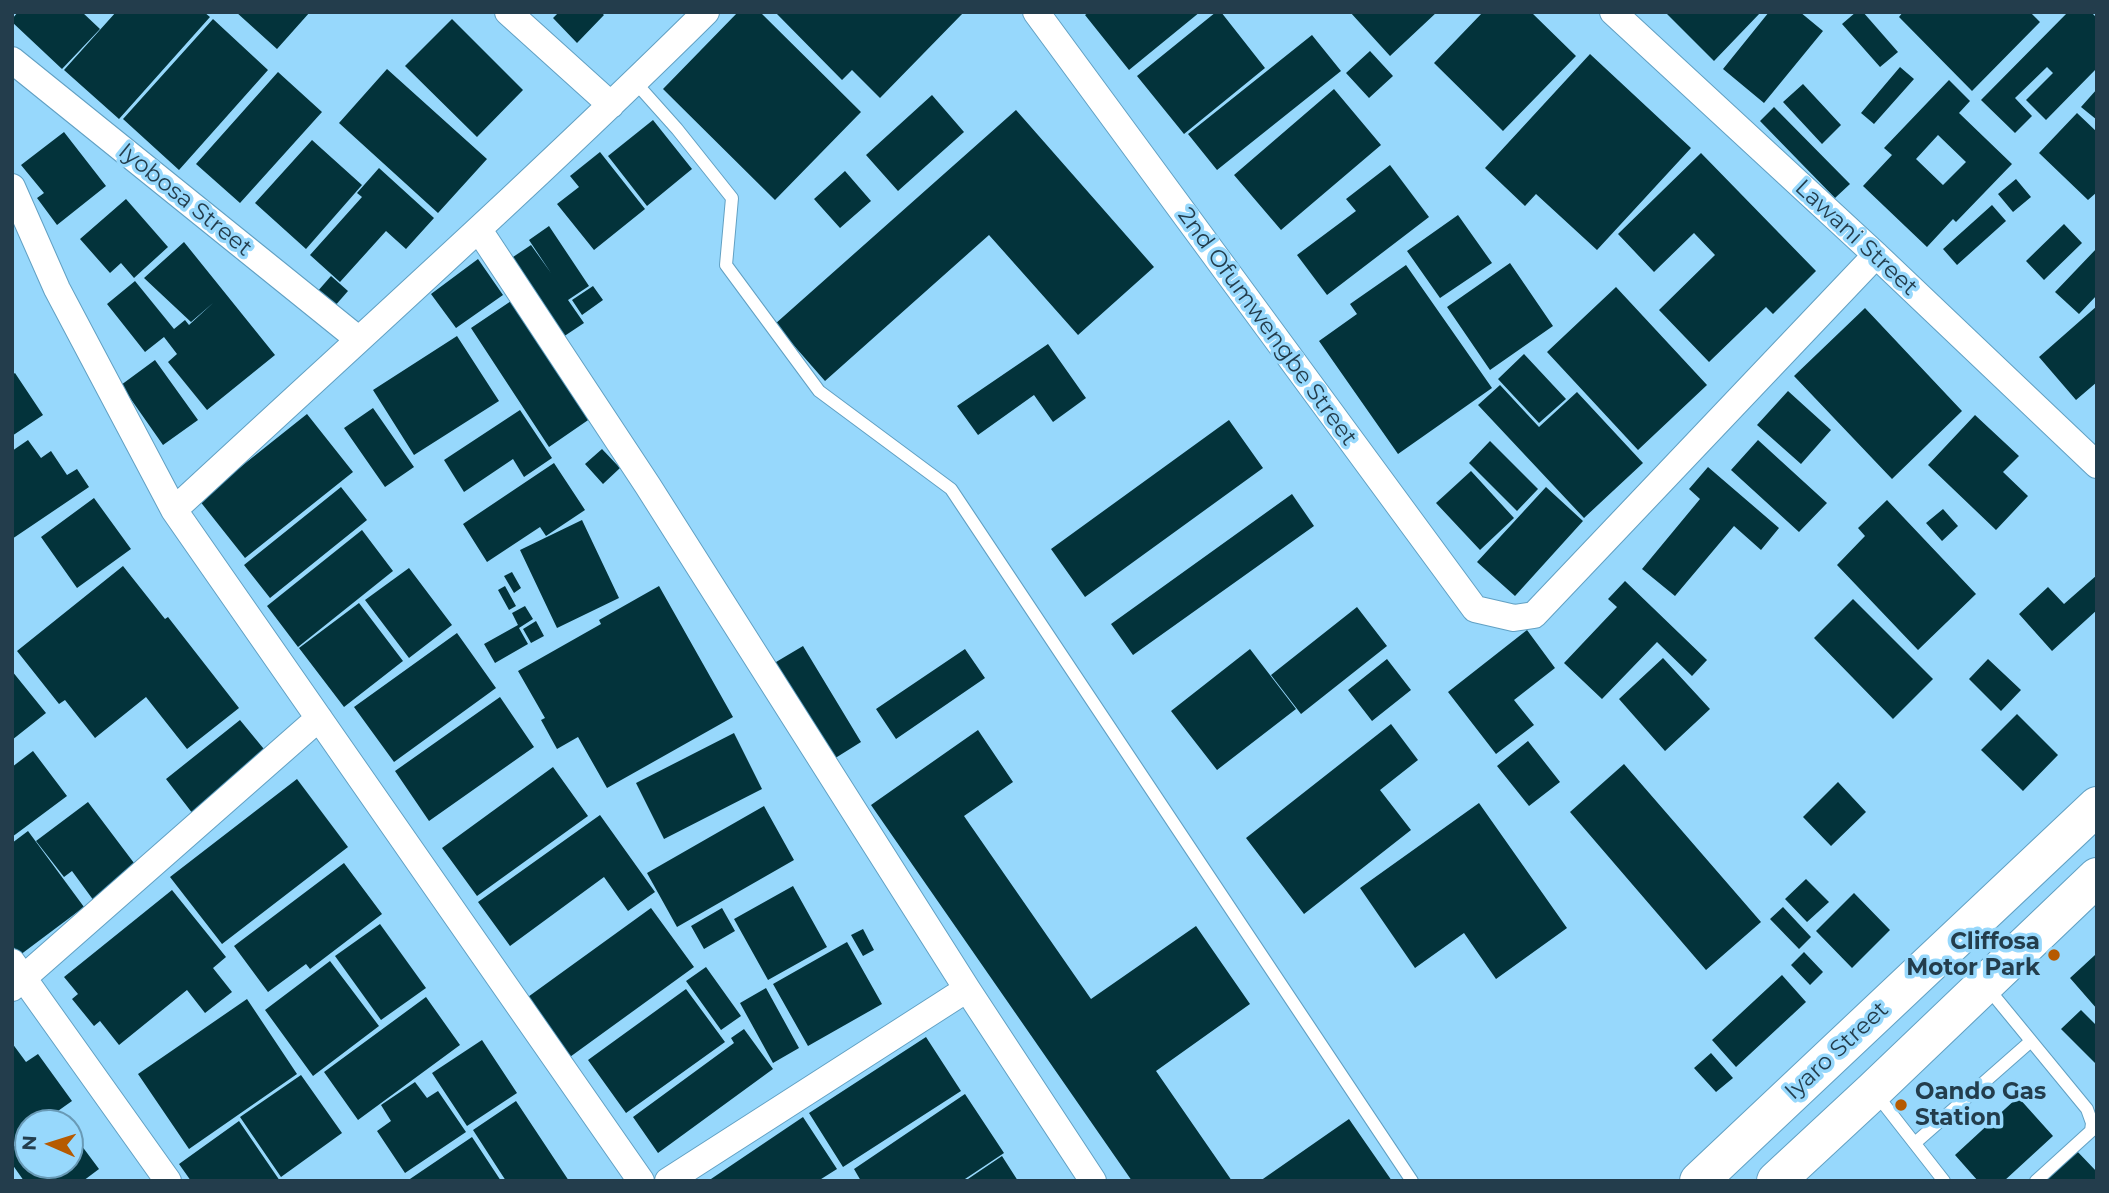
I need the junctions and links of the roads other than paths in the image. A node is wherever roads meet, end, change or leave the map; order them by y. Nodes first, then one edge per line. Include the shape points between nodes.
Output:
1 (508, 12) edge
2 (706, 12) edge
3 (1036, 12) edge
4 (1613, 12) edge
5 (12, 60) edge
6 (635, 82) junction
7 (611, 105) junction
8 (12, 187) edge
9 (479, 230) junction
10 (1876, 256) junction
11 (358, 339) junction
12 (2097, 466) edge
13 (174, 510) junction
14 (319, 718) junction
15 (2097, 806) edge
16 (2097, 877) edge
17 (16, 976) edge
18 (1984, 983) junction
19 (967, 989) junction
20 (2031, 1041) junction
21 (1873, 1091) junction
22 (1915, 1143) junction
23 (168, 1181) edge
24 (641, 1181) edge
25 (668, 1181) edge
26 (1093, 1181) edge
27 (1412, 1181) edge
28 (1699, 1181) edge
29 (1776, 1181) edge
30 (1944, 1181) edge
31 (2036, 1181) edge

1 - 7 street
2 - 6 street
3 - 10 street, 2nd Ofumwengbe Street via 1475,609 1514,618 1534,615
4 - 10 street, Lawani Street
5 - 11 street, Iyobosa Street
6 - 7 street
6 - 27 lane via 732,198 726,265 819,391 951,489
7 - 9 street
8 - 13 street via 57,289
9 - 11 street
9 - 19 street via 648,486
10 - 12 street, Lawani Street
11 - 13 street
13 - 14 street
14 - 17 street
14 - 24 street
15 - 28 highway, Iyaro Street
16 - 18 highway
17 - 23 street
18 - 20 lane
18 - 21 highway
19 - 25 street
19 - 26 street
20 - 22 lane
20 - 31 lane via 2087,1109 2092,1122 2091,1131
21 - 22 lane
21 - 29 highway
22 - 30 lane

